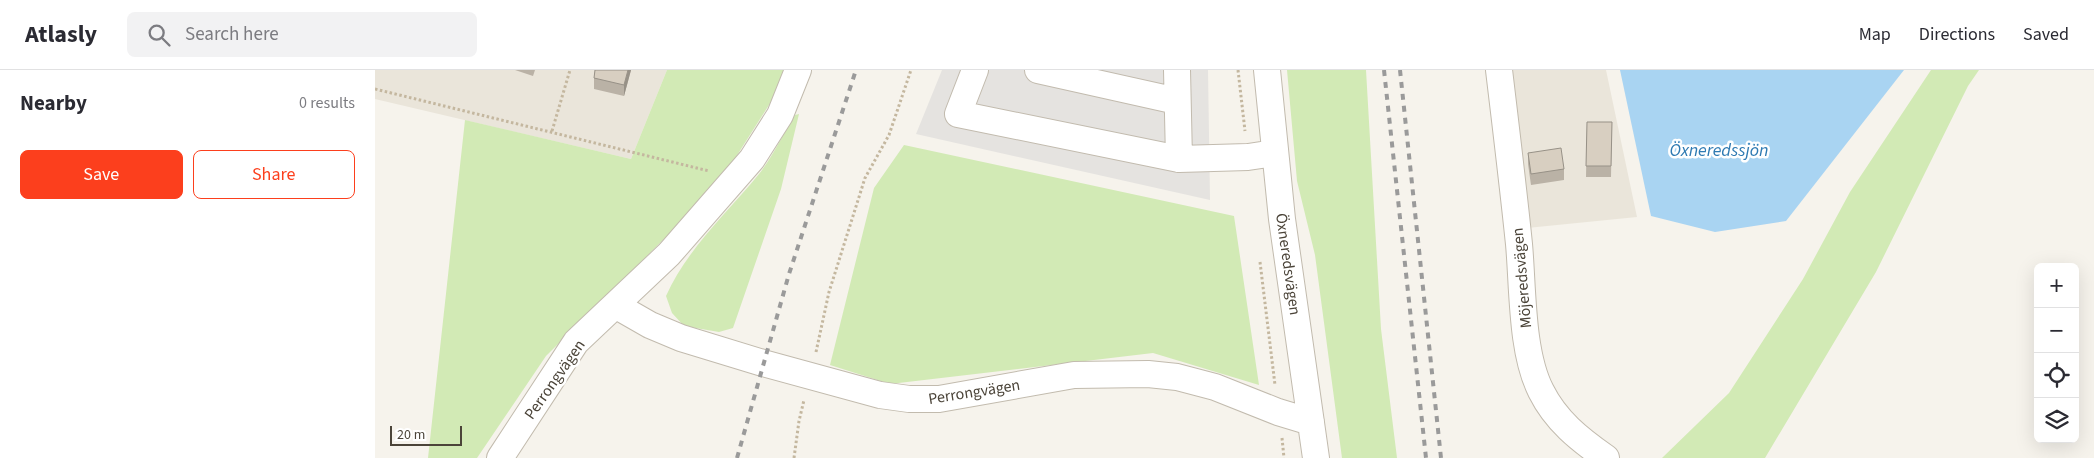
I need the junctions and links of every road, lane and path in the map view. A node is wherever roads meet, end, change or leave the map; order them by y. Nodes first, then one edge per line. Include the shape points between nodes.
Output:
1 (570, 70) edge
2 (798, 70) edge
3 (911, 70) edge
4 (975, 70) edge
5 (1038, 70) edge
6 (1177, 70) edge
7 (1267, 70) edge
8 (1499, 70) edge
9 (375, 89) edge
10 (1177, 101) junction
11 (552, 131) junction
12 (1275, 153) junction
13 (1179, 159) junction
14 (736, 178) junction
15 (615, 305) junction
16 (811, 375) junction
17 (1311, 422) junction
18 (500, 458) edge
19 (794, 458) edge
20 (1316, 458) edge
21 (1606, 458) edge

1 - 11 path
2 - 14 street, Perrongvägen via 780,115
3 - 16 path via 889,135 865,178 829,292
4 - 13 street via 958,114
5 - 10 street
6 - 10 street
7 - 12 street, Öxneredsvägen
8 - 21 street, Möjeredsvägen via 1525,331 1532,364 1540,389 1555,416 1577,438
9 - 11 path
10 - 13 street
11 - 14 path
12 - 13 street
12 - 17 street, Öxneredsvägen
14 - 15 street, Perrongvägen via 669,254
15 - 16 street, Perrongvägen via 681,338
15 - 18 street, Perrongvägen via 576,342
16 - 17 street, Perrongvägen via 880,395 939,399 1074,375 1148,374 1177,377 1215,387
16 - 19 path via 799,421
17 - 20 street, Öxneredsvägen

